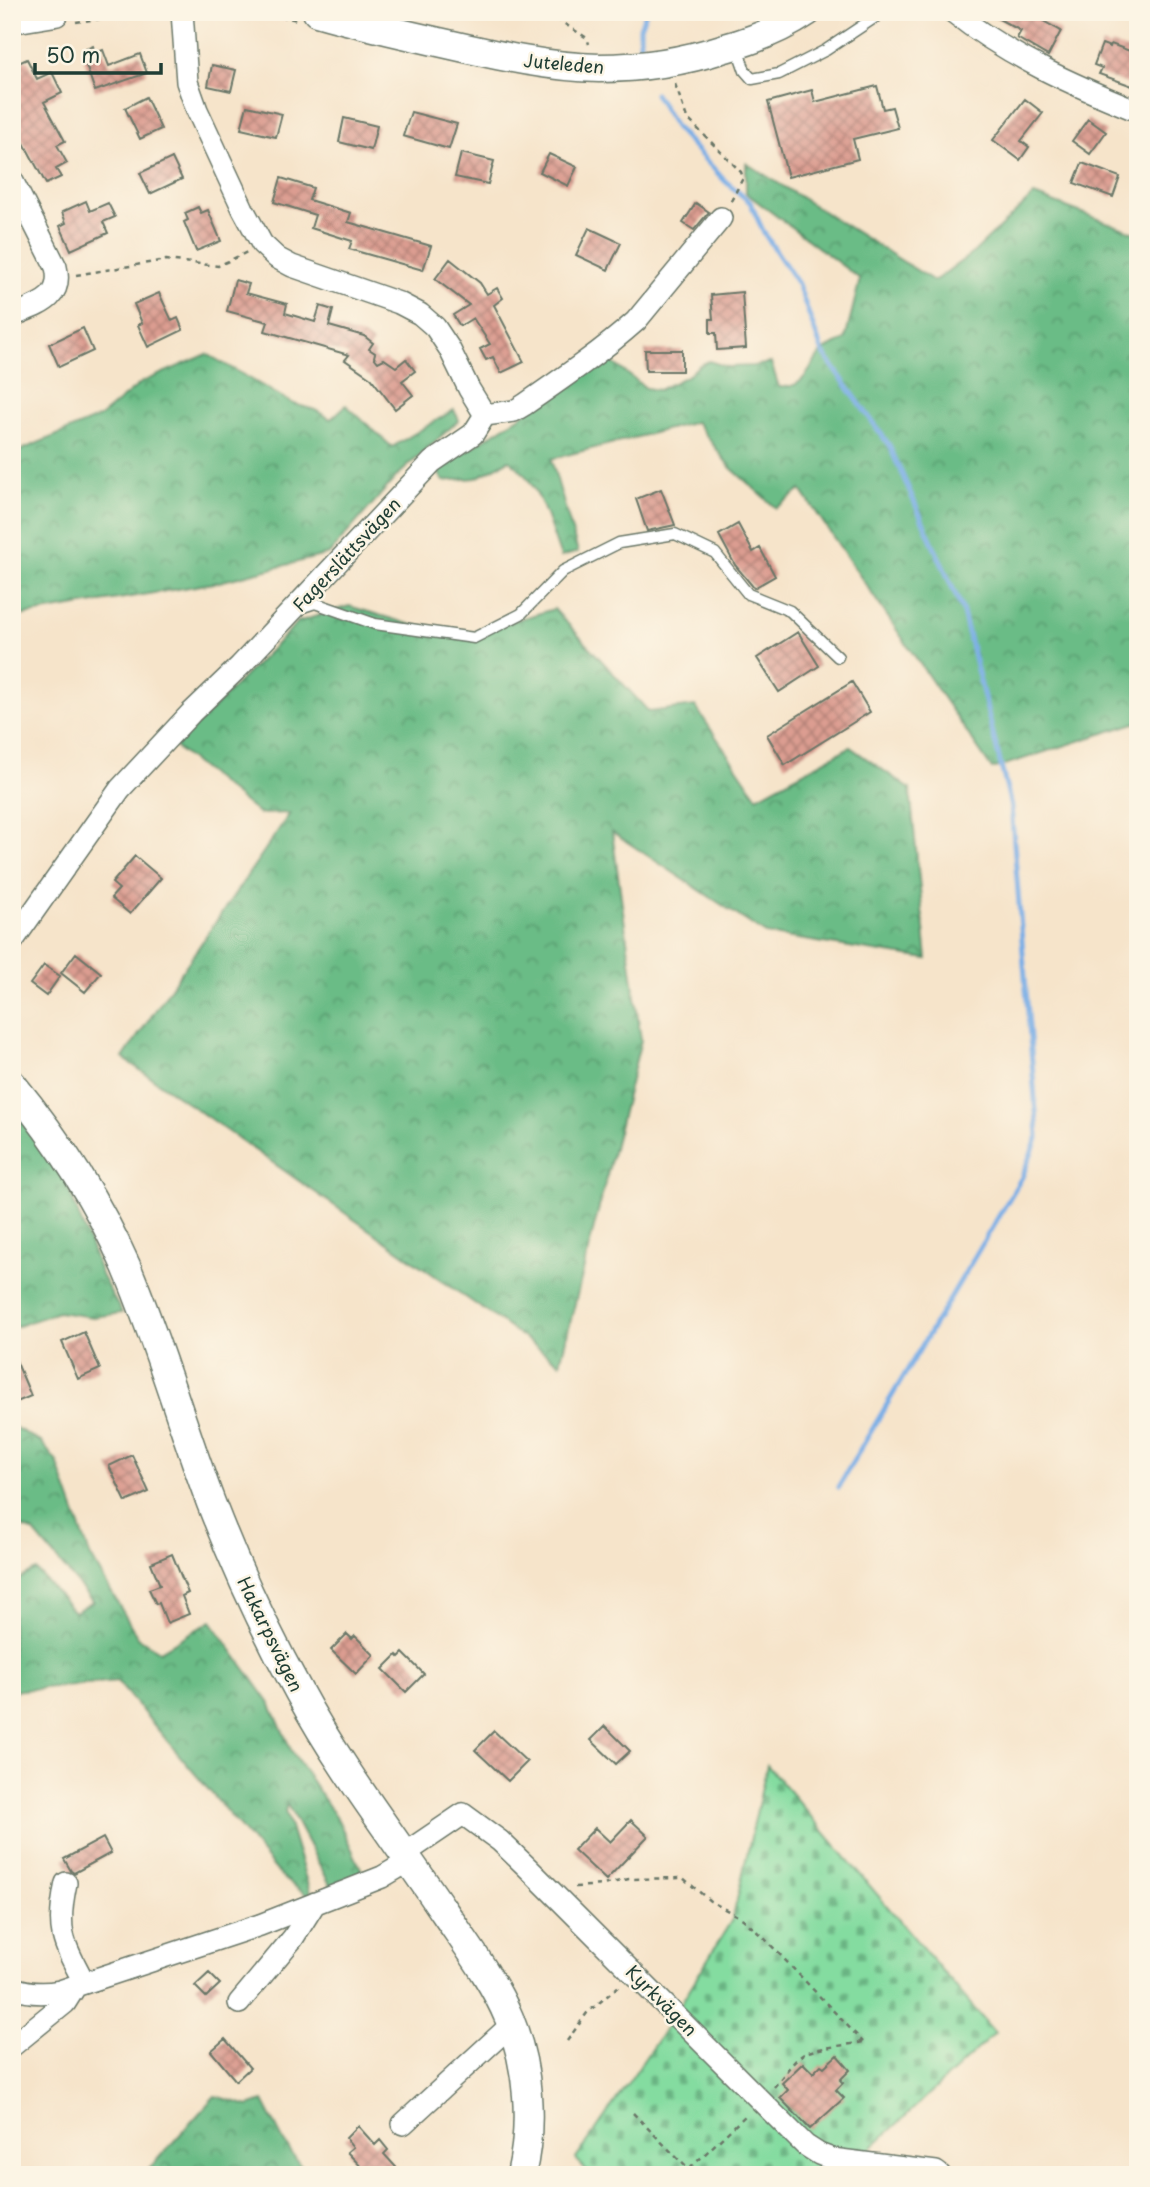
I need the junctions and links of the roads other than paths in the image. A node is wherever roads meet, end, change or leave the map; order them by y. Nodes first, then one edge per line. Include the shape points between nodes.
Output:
1 (182, 12) edge
2 (317, 12) edge
3 (807, 12) edge
4 (883, 12) edge
5 (953, 12) edge
6 (61, 18) edge
7 (12, 19) edge
8 (368, 19) edge
9 (736, 45) junction
10 (1138, 111) edge
11 (12, 180) edge
12 (726, 210) road end
13 (12, 316) edge
14 (485, 415) junction
15 (292, 611) junction
16 (838, 657) dead end
17 (12, 942) edge
18 (12, 1084) edge
19 (407, 1857) junction
20 (66, 1883) dead end
21 (315, 1903) junction
22 (81, 1983) junction
23 (12, 1987) edge
24 (239, 2004) dead end
25 (512, 2025) junction
26 (12, 2046) edge
27 (403, 2124) dead end
28 (521, 2175) edge
29 (940, 2175) edge

1 - 14 street via 187,82 262,244 292,267 421,314 449,348
2 - 8 street, Juteleden
3 - 9 street, Juteleden
4 - 9 lane via 779,74 752,79
5 - 10 street via 1012,53
6 - 7 street
8 - 9 street, Juteleden via 526,61 595,68 671,62
11 - 13 street via 59,278 53,294
12 - 14 street via 636,321 603,350 514,411
14 - 15 street, Fagerslättsvägen via 473,434 432,463
15 - 16 lane via 314,603 375,624 474,638 521,614 563,571 619,544 675,534 715,553 748,594 790,611
15 - 17 street, Fagerslättsvägen via 120,789
18 - 19 street, Hakarpsvägen via 75,1170 126,1266 228,1543 299,1693
19 - 21 street via 382,1877
19 - 25 street, Hakarpsvägen via 486,1975
19 - 29 street, Kyrkvägen via 463,1814 500,1841 805,2145 832,2159
20 - 22 street via 61,1927
21 - 22 street
21 - 24 street
22 - 23 street via 46,1993
22 - 26 street via 65,2003
25 - 27 street
25 - 28 street, Hakarpsvägen via 526,2096 527,2144

